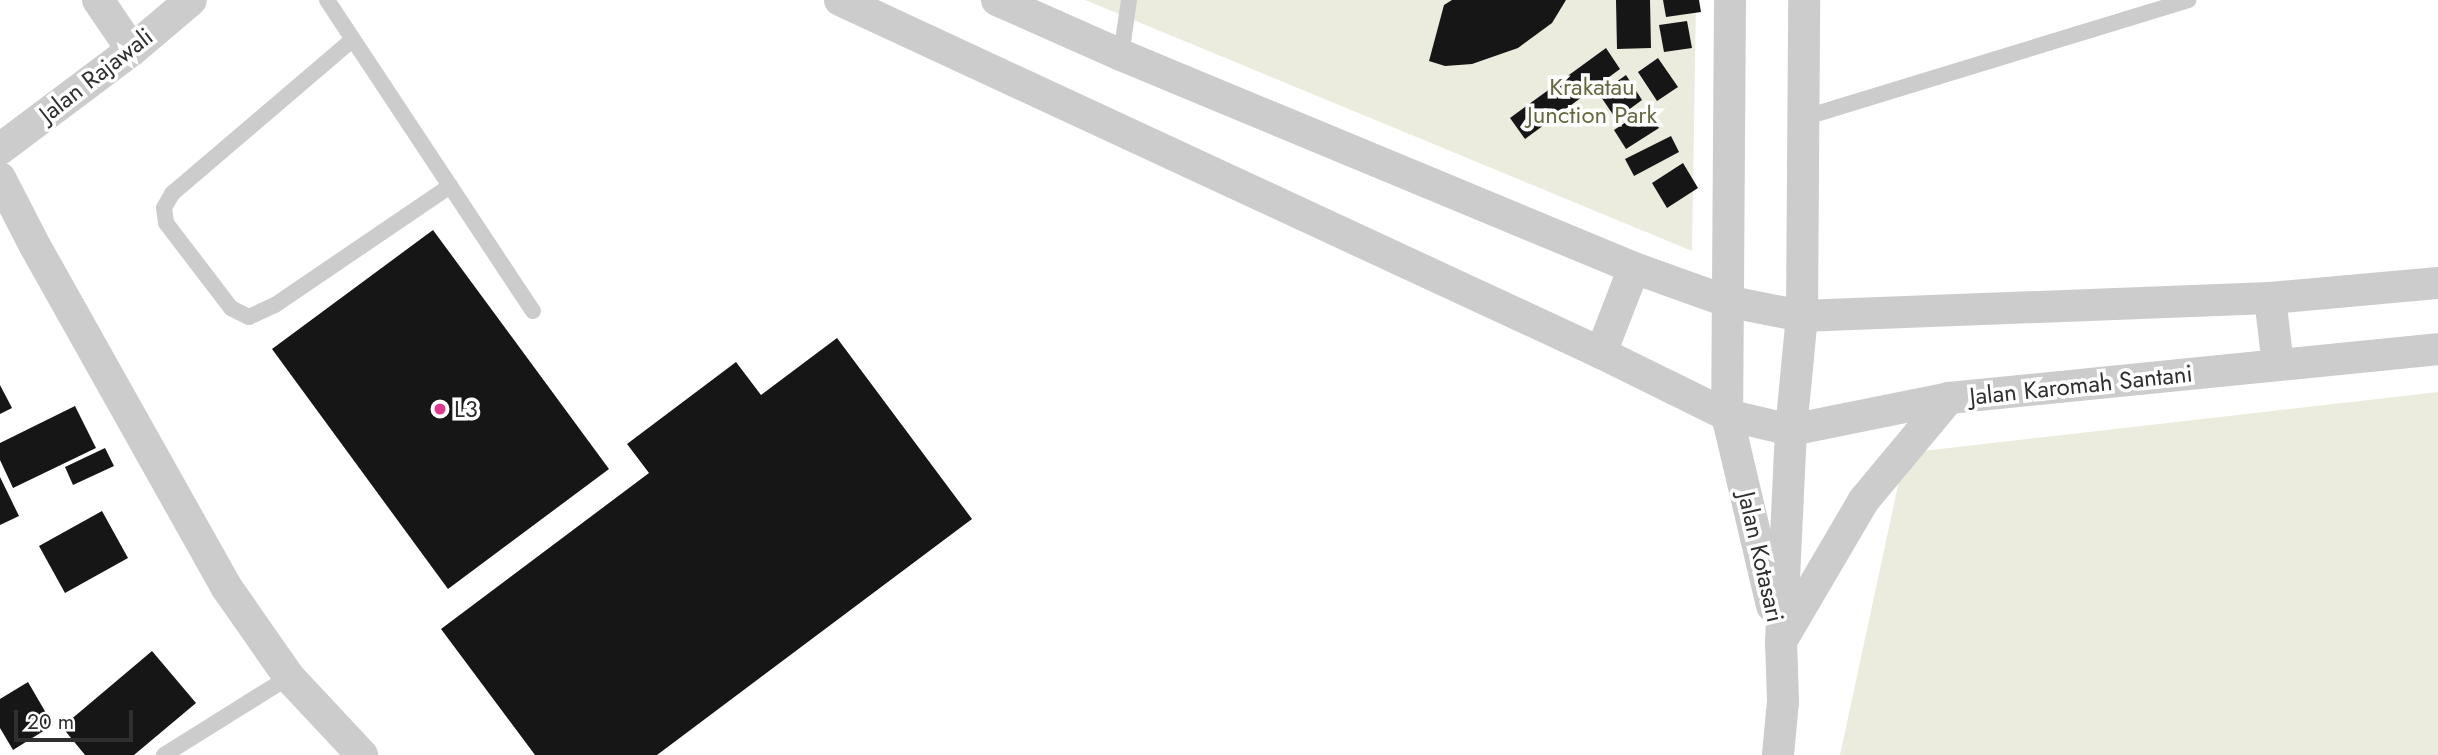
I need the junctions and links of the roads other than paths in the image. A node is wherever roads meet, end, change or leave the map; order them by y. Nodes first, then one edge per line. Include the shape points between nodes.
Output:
1 (98, 0) edge
2 (191, 0) edge
3 (327, 0) edge
4 (840, 0) edge
5 (997, 0) edge
6 (1129, 0) edge
7 (1730, 0) edge
8 (1804, 0) edge
9 (2188, 0) edge
10 (1035, 7) edge
11 (352, 40) junction
12 (132, 50) junction
13 (1121, 55) junction
14 (1803, 118) junction
15 (0, 149) edge
16 (0, 178) edge
17 (450, 186) junction
18 (1634, 268) junction
19 (2438, 283) edge
20 (2270, 298) junction
21 (1726, 301) junction
22 (533, 310) dead end
23 (1802, 316) junction
24 (2438, 349) edge
25 (1601, 353) junction
26 (2278, 365) junction
27 (1949, 398) junction
28 (1727, 415) junction
29 (1791, 430) junction
30 (1780, 642) junction
31 (289, 677) junction
32 (164, 755) edge
33 (362, 755) edge
34 (1778, 755) edge

1 - 12 street
2 - 12 street, Jalan Rajawali
3 - 11 lane
4 - 25 street, Jalan Karomah Santani
5 - 10 street
6 - 13 lane
7 - 21 street, Jalan Kotasari
8 - 14 street, Jalan Kotasari
9 - 14 lane
10 - 13 street
11 - 17 lane
11 - 17 lane via 172,194 164,208 166,223 231,308 249,317 275,305
12 - 15 street, Jalan Rajawali
13 - 18 street
14 - 23 street, Jalan Kotasari
16 - 31 street via 227,588
17 - 22 lane
18 - 21 street
18 - 25 street
19 - 20 street
20 - 23 street
20 - 26 street
21 - 23 street
21 - 28 street, Jalan Kotasari
23 - 29 street, Jalan Kotasari
24 - 26 street, Jalan Karomah Santani
25 - 28 street, Jalan Karomah Santani
26 - 27 street, Jalan Karomah Santani
27 - 29 street, Jalan Karomah Santani
27 - 30 street via 1864,500
28 - 29 street, Jalan Karomah Santani
28 - 30 street, Jalan Kotasari
29 - 30 street, Jalan Kotasari
30 - 34 street via 1783,701
31 - 32 lane
31 - 33 street

